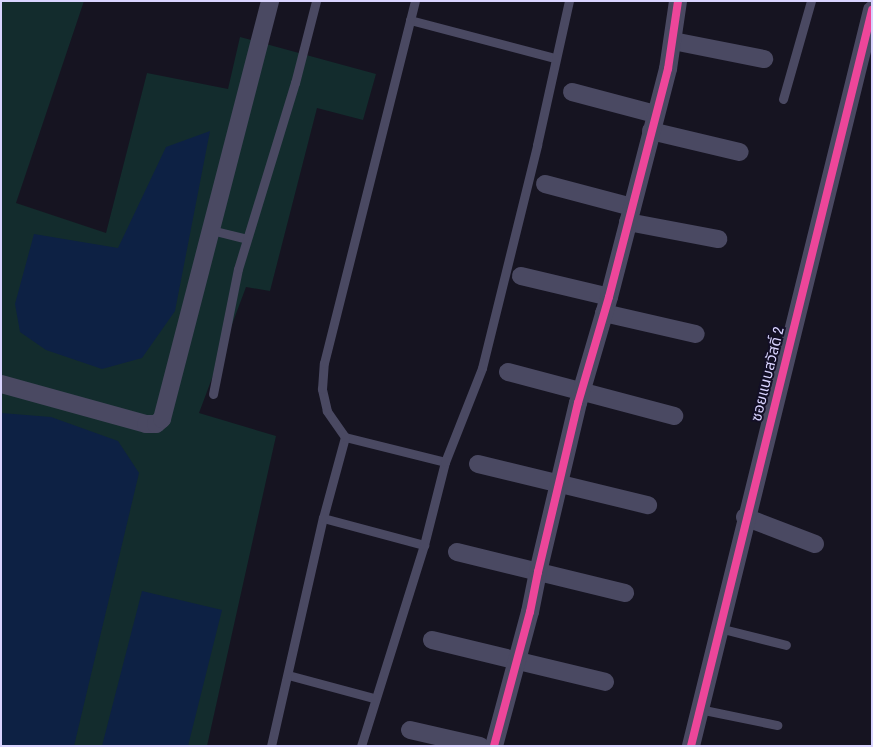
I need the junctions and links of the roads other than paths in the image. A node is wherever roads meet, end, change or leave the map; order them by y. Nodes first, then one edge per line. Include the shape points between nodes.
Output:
1 (270, 1) edge
2 (316, 1) edge
3 (415, 1) edge
4 (569, 1) edge
5 (678, 1) edge
6 (811, 1) edge
7 (872, 10) edge
8 (410, 20) junction
9 (673, 41) junction
10 (555, 58) junction
11 (764, 59) dead end
12 (572, 92) dead end
13 (783, 99) dead end
14 (653, 122) junction
15 (740, 152) dead end
16 (545, 184) dead end
17 (630, 215) junction
18 (211, 230) junction
19 (246, 239) junction
20 (718, 239) dead end
21 (522, 276) dead end
22 (606, 305) junction
23 (696, 334) dead end
24 (508, 372) dead end
25 (1, 384) edge
26 (581, 392) junction
27 (213, 394) dead end
28 (674, 416) dead end
29 (345, 437) junction
30 (445, 462) junction
31 (478, 464) dead end
32 (558, 483) junction
33 (648, 505) dead end
34 (746, 517) junction
35 (323, 518) junction
36 (815, 544) dead end
37 (424, 545) junction
38 (457, 552) dead end
39 (538, 572) junction
40 (626, 593) dead end
41 (719, 628) junction
42 (432, 640) dead end
43 (786, 645) dead end
44 (517, 660) junction
45 (288, 675) junction
46 (606, 682) dead end
47 (374, 698) junction
48 (700, 709) junction
49 (777, 725) dead end
50 (410, 730) dead end
51 (271, 746) edge
52 (361, 746) edge
53 (480, 746) edge
54 (494, 746) edge
55 (691, 746) edge

1 - 18 street
2 - 19 lane via 295,83
3 - 8 lane
4 - 10 lane
5 - 9 street
6 - 13 lane
7 - 34 street, ซอยแนบสวัสดิ์ 2
8 - 10 lane
8 - 29 lane via 324,363 322,389 327,411
9 - 11 street
9 - 14 street
10 - 30 lane via 482,368
12 - 14 street
14 - 15 street
14 - 17 street
16 - 17 street
17 - 20 street
17 - 22 street
18 - 19 lane
18 - 25 street via 165,411 156,424
19 - 27 lane
21 - 22 street
22 - 23 street
22 - 26 street
24 - 26 street
26 - 28 street
26 - 32 street
29 - 30 lane
29 - 35 lane
30 - 37 lane
31 - 32 street
32 - 33 street
32 - 39 street
34 - 36 street
34 - 41 street, ซอยแนบสวัสดิ์ 2
35 - 37 lane
35 - 45 lane
37 - 47 lane
38 - 39 street
39 - 40 street
39 - 44 street
41 - 43 lane
41 - 48 street, ซอยแนบสวัสดิ์ 2
42 - 44 street
44 - 46 street
44 - 54 street
45 - 47 lane
45 - 51 lane
47 - 52 lane
48 - 49 lane
48 - 55 street, ซอยแนบสวัสดิ์ 2
50 - 53 street

